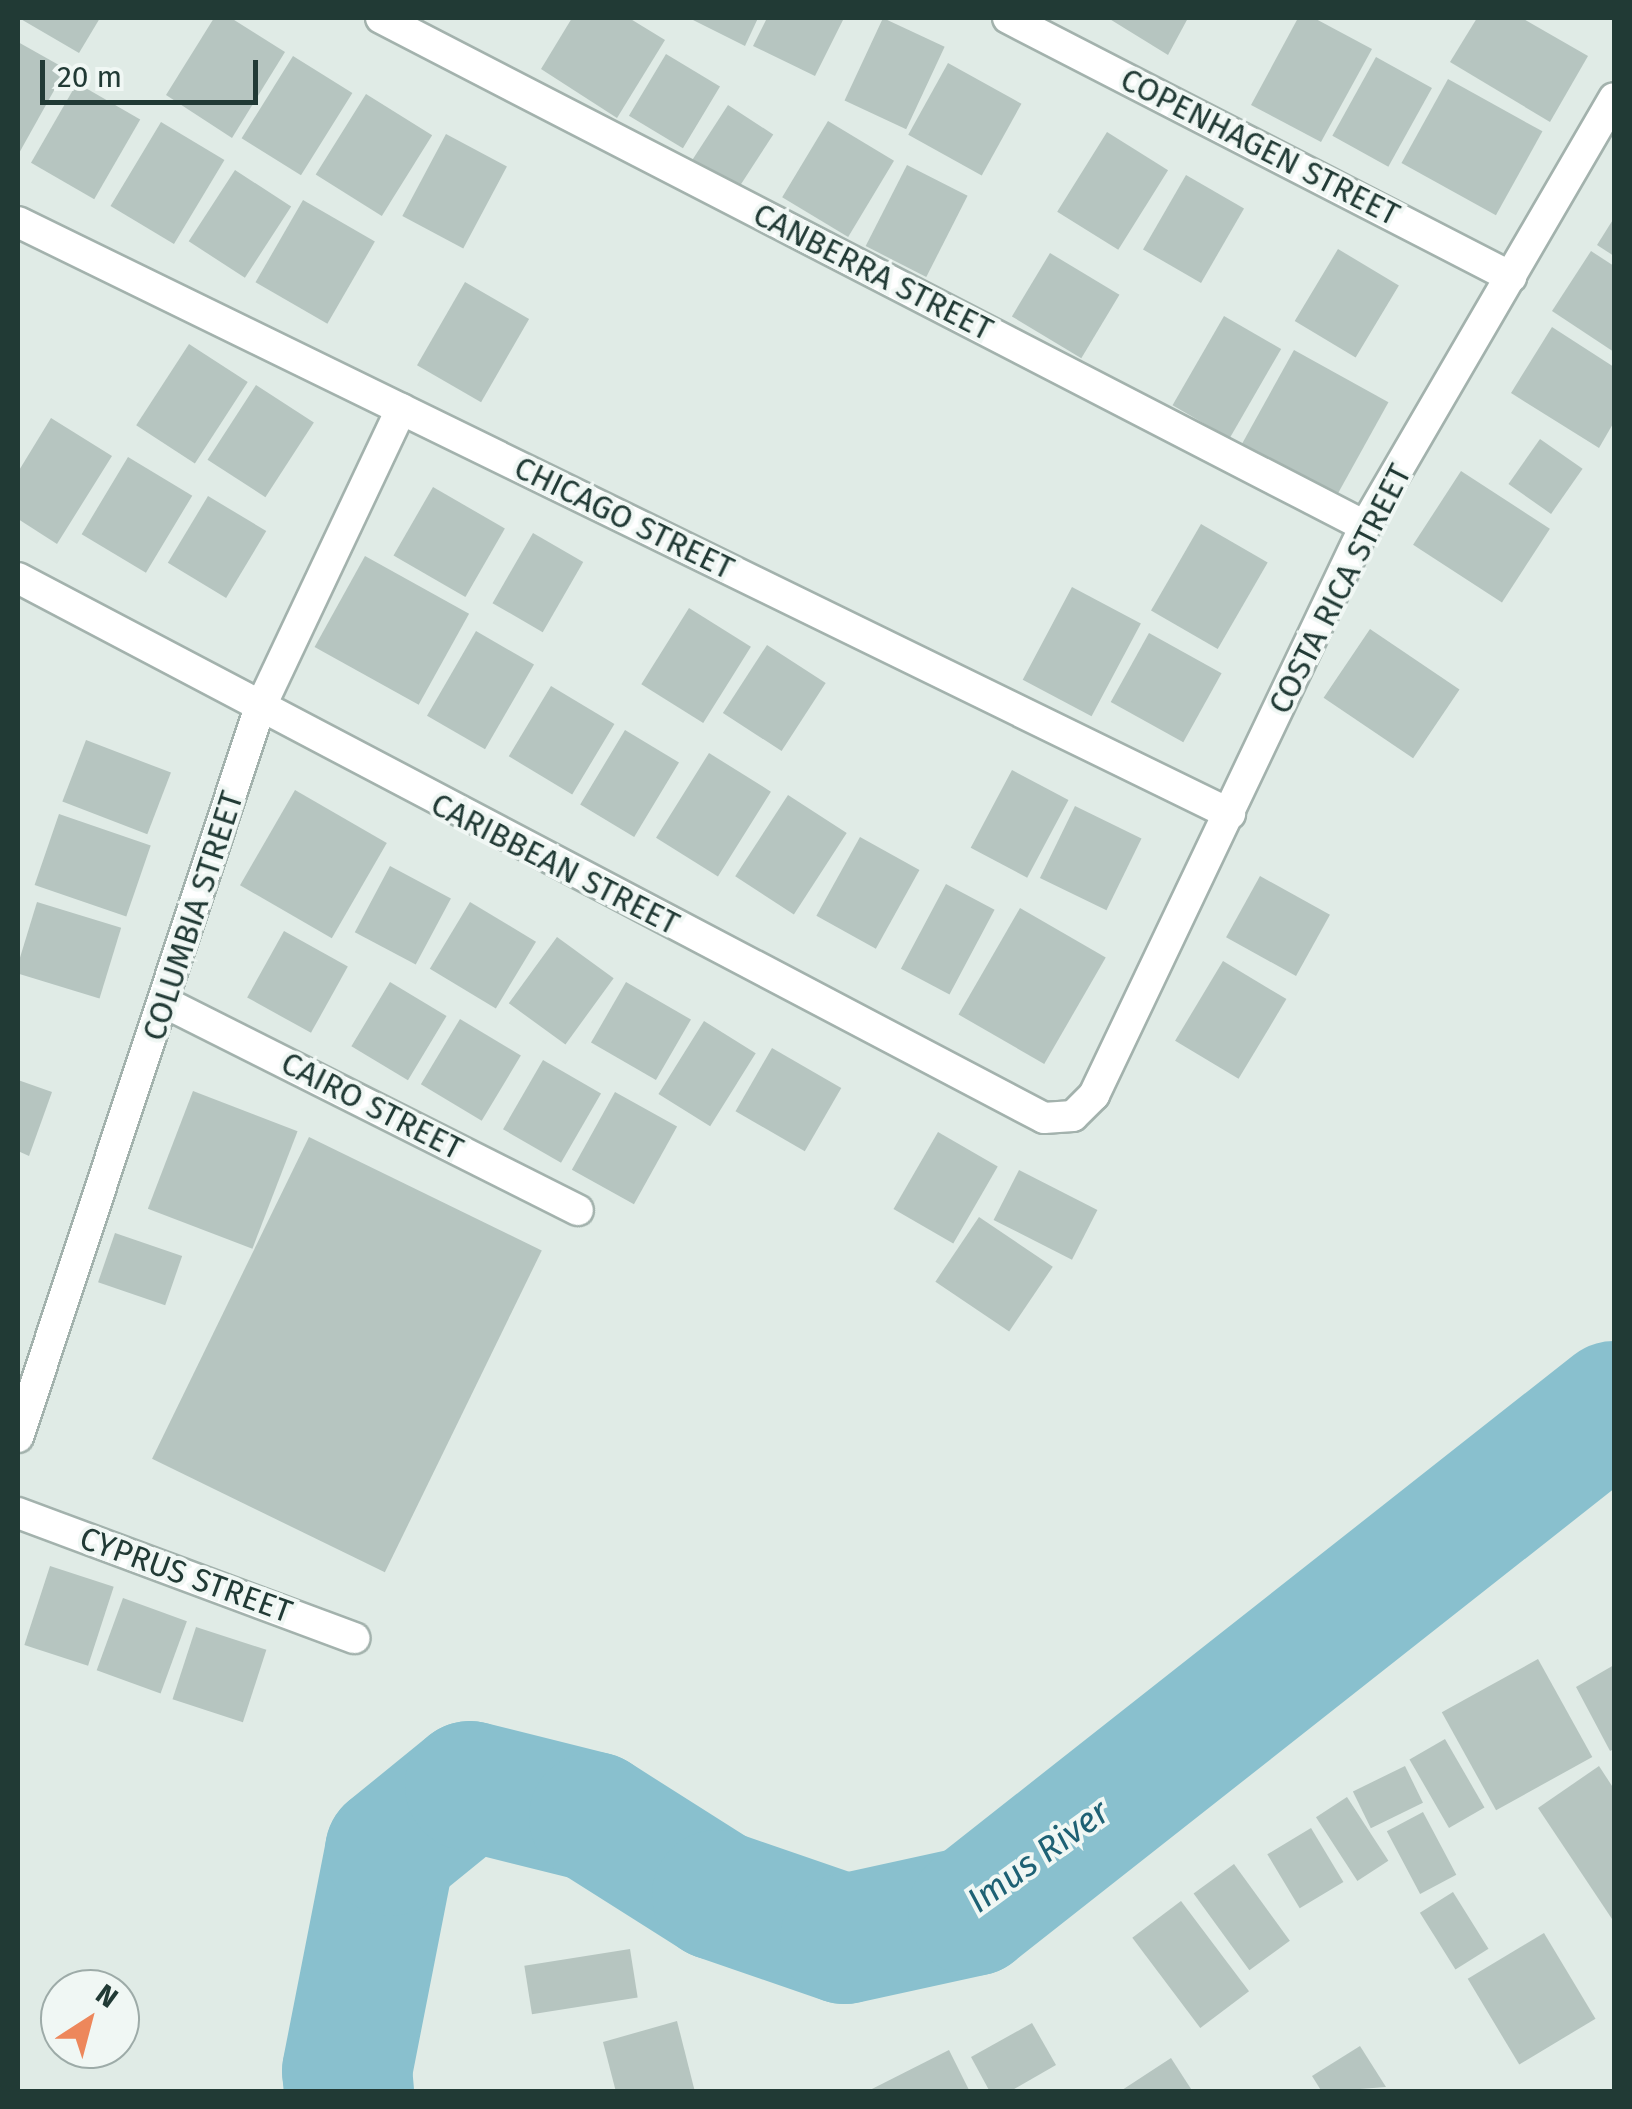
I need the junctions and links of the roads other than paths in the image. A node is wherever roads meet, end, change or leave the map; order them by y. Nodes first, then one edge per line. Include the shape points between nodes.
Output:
1 (381, 18) edge
2 (1008, 18) edge
3 (1614, 98) edge
4 (18, 222) edge
5 (1511, 278) junction
6 (401, 409) junction
7 (1365, 526) junction
8 (18, 578) edge
9 (259, 710) junction
10 (1230, 814) junction
11 (166, 1003) junction
12 (1094, 1095) joint
13 (578, 1210) dead end
14 (18, 1437) edge
15 (18, 1513) edge
16 (355, 1638) dead end

1 - 7 street, CANBERRA STREET
2 - 5 street, COPENHAGEN STREET
3 - 5 street, COSTA RICA STREET
4 - 6 street, CHICAGO STREET
5 - 7 street, COSTA RICA STREET
6 - 9 street, COLUMBIA STREET
6 - 10 street, CHICAGO STREET
7 - 10 street, COSTA RICA STREET
8 - 9 street, CARIBBEAN STREET
9 - 11 street, COLUMBIA STREET
9 - 12 street, CARIBBEAN STREET via 1044,1118 1073,1116
10 - 12 street, COSTA RICA STREET
11 - 13 street, CAIRO STREET
11 - 14 street, COLUMBIA STREET
15 - 16 street, CYPRUS STREET

